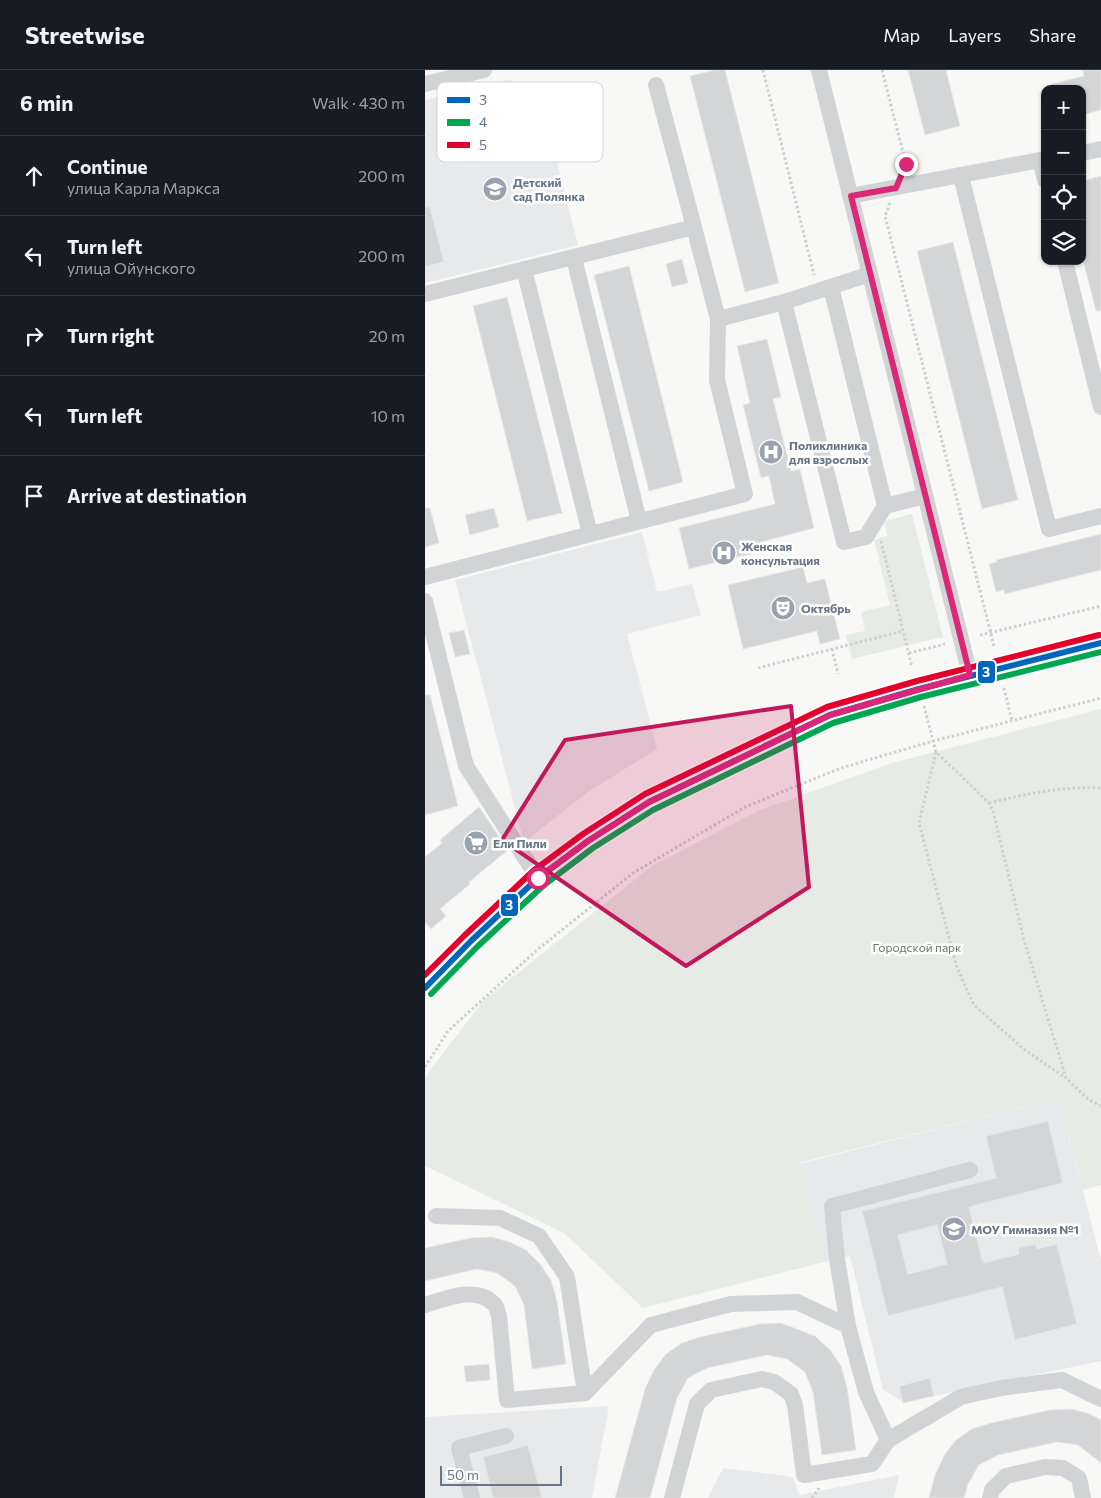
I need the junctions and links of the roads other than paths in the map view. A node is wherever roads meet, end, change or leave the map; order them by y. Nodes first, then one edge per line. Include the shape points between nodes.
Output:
1 (481, 70) edge
2 (819, 70) edge
3 (425, 84) edge
4 (656, 85) dead end
5 (1101, 149) edge
6 (1086, 152) edge
7 (1041, 160) edge
8 (961, 176) junction
9 (851, 196) junction
10 (694, 227) junction
11 (573, 258) junction
12 (1066, 265) edge
13 (524, 270) junction
14 (870, 274) junction
15 (825, 289) junction
16 (425, 294) edge
17 (784, 302) junction
18 (718, 319) junction
19 (1101, 407) edge
20 (925, 496) junction
21 (885, 506) junction
22 (1101, 516) edge
23 (639, 521) junction
24 (590, 534) junction
25 (425, 577) edge
26 (425, 601) edge
27 (1101, 643) edge
28 (970, 675) junction
29 (538, 878) junction
30 (425, 988) edge
31 (970, 1170) dead end
32 (436, 1216) dead end
33 (425, 1305) edge
34 (848, 1326) junction
35 (585, 1393) junction
36 (1101, 1399) edge
37 (506, 1436) dead end
38 (887, 1440) junction
39 (472, 1498) edge
40 (672, 1498) edge
41 (990, 1498) edge
42 (1083, 1498) edge

1 - 3 street
2 - 9 street
4 - 10 street
5 - 6 street
7 - 8 street
8 - 9 street
8 - 22 street via 1049,529
9 - 14 street
10 - 11 street
10 - 18 street
11 - 13 street
11 - 23 street
12 - 19 street
13 - 16 street
13 - 24 street
14 - 15 street
14 - 20 street
15 - 17 street
15 - 21 street
17 - 18 street
17 - 21 street via 844,542 867,537
18 - 23 street via 717,380 745,494
20 - 21 street
20 - 28 street
23 - 24 street
24 - 25 street
26 - 29 street via 466,766
27 - 28 street
28 - 29 street via 830,715 649,802
29 - 30 street
31 - 34 street via 832,1206
32 - 35 street via 500,1218 539,1236 567,1278
33 - 35 street via 465,1294 482,1297 495,1304 507,1400
34 - 35 street via 797,1302 722,1306 651,1325
34 - 38 street via 867,1392
36 - 38 street via 1062,1380 1001,1388 961,1397
37 - 39 street via 459,1448
38 - 40 street via 872,1464 804,1475 791,1394 774,1382 762,1380 711,1390 697,1404
41 - 42 street via 992,1490 1006,1476 1045,1468 1063,1468 1079,1478

